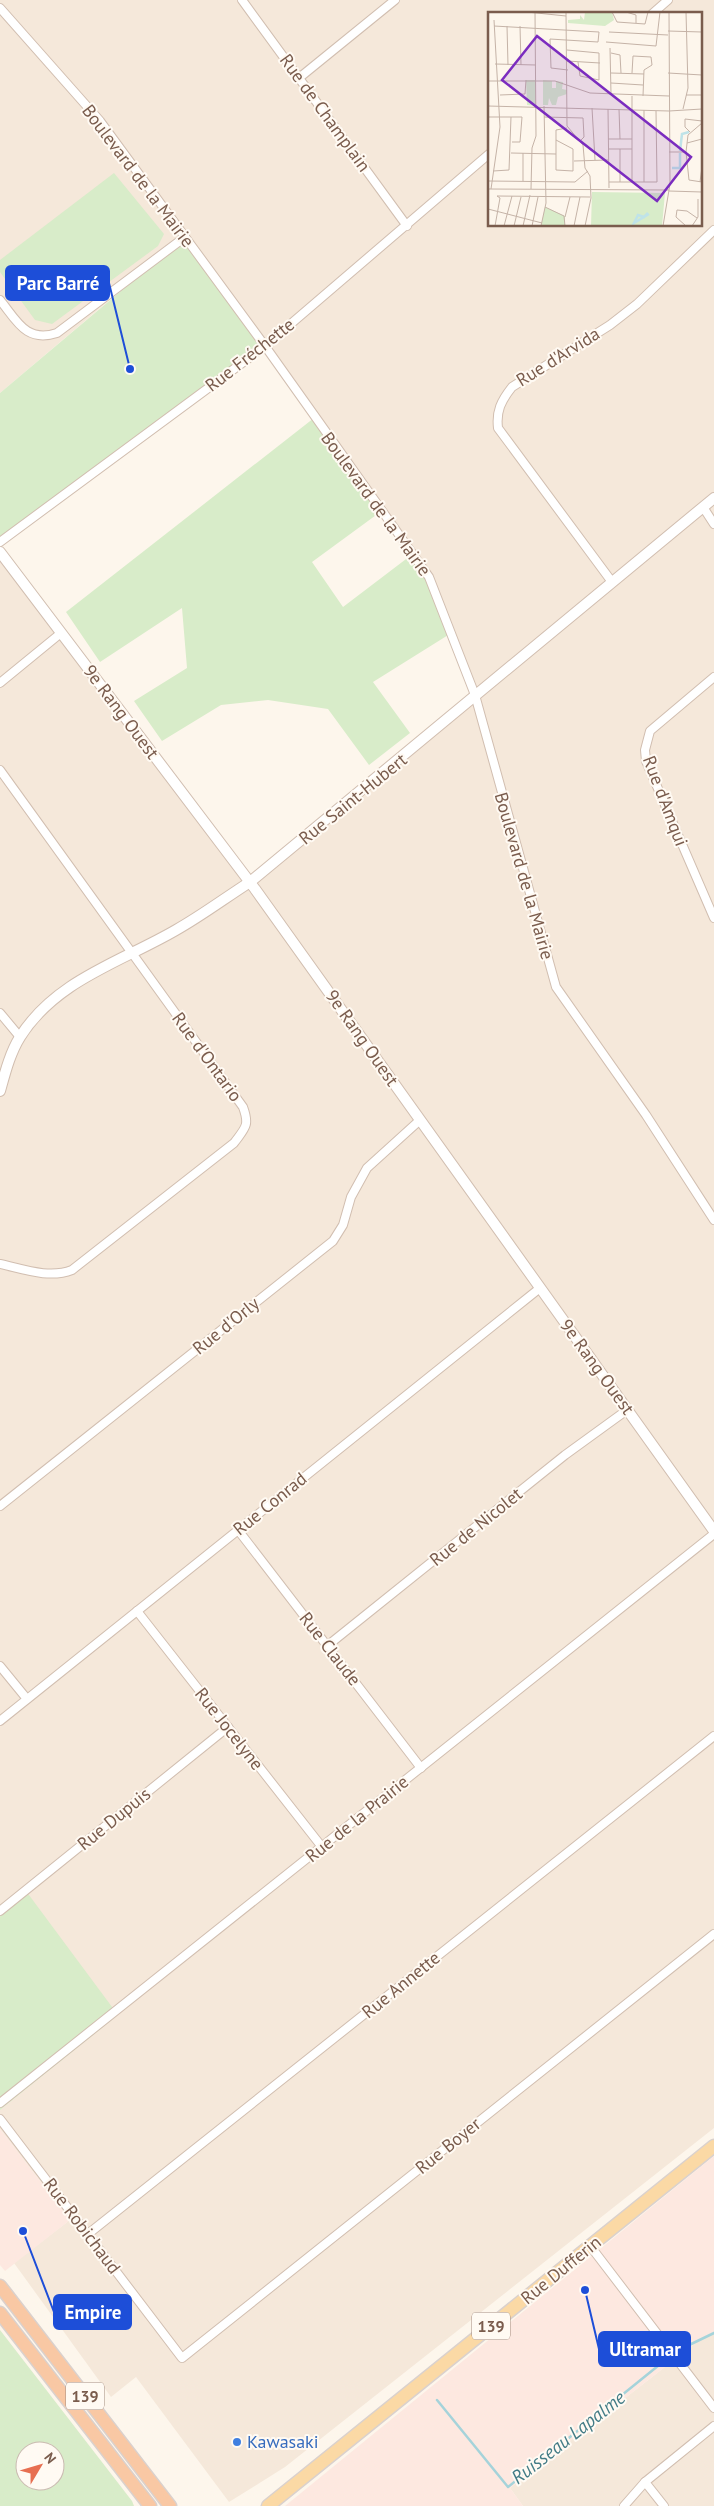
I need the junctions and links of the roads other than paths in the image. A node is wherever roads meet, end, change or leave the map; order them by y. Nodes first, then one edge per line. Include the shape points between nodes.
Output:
1 (242, 0) edge
2 (395, 0) edge
3 (668, 0) edge
4 (0, 8) edge
5 (654, 12) edge
6 (299, 78) junction
7 (488, 155) edge
8 (407, 226) junction
9 (714, 230) edge
10 (185, 237) junction
11 (0, 300) edge
12 (265, 346) junction
13 (714, 498) edge
14 (703, 507) junction
15 (714, 524) edge
16 (0, 542) edge
17 (0, 552) edge
18 (612, 582) junction
19 (61, 633) junction
20 (714, 678) edge
21 (0, 683) edge
22 (475, 695) junction
23 (0, 770) edge
24 (250, 882) junction
25 (714, 918) edge
26 (131, 953) junction
27 (0, 1012) edge
28 (20, 1037) junction
29 (0, 1091) edge
30 (420, 1120) junction
31 (714, 1205) edge
32 (707, 1211) junction
33 (714, 1220) edge
34 (0, 1264) edge
35 (540, 1288) junction
36 (627, 1410) junction
37 (0, 1506) edge
38 (238, 1530) junction
39 (714, 1532) edge
40 (137, 1611) junction
41 (327, 1646) junction
42 (0, 1666) edge
43 (27, 1699) junction
44 (0, 1721) edge
45 (228, 1727) junction
46 (714, 1736) edge
47 (421, 1768) junction
48 (322, 1847) junction
49 (0, 1911) edge
50 (714, 1934) edge
51 (0, 2103) edge
52 (0, 2119) edge
53 (714, 2146) edge
54 (88, 2234) junction
55 (591, 2246) junction
56 (0, 2286) edge
57 (0, 2312) edge
58 (182, 2358) joint
59 (714, 2408) edge
60 (714, 2426) edge
61 (645, 2482) junction
62 (146, 2502) edge
63 (170, 2506) edge
64 (268, 2506) edge
65 (624, 2506) edge
66 (664, 2506) edge

1 - 6 street, Rue de Champlain
2 - 6 street
3 - 5 street
4 - 10 street, Boulevard de la Mairie via 100,121
6 - 8 street, Rue de Champlain
7 - 8 street, Rue Fréchette
8 - 12 street, Rue Fréchette
9 - 18 street, Rue d'Arvida via 637,304 610,325 512,387 501,400 498,428
10 - 11 street via 57,333 46,337 34,337 25,330
10 - 12 street, Boulevard de la Mairie
12 - 16 street, Rue Fréchette
12 - 22 street, Boulevard de la Mairie via 429,577
13 - 14 street, Rue Saint-Hubert
14 - 15 street
14 - 18 street, Rue Saint-Hubert
17 - 19 street, 9e Rang Ouest
18 - 22 street, Rue Saint-Hubert
19 - 21 street
19 - 24 street, 9e Rang Ouest
20 - 25 street, Rue d'Amqui via 650,731 645,750 646,761
22 - 24 street, Rue Saint-Hubert
22 - 32 street, Boulevard de la Mairie via 556,987 646,1115
23 - 26 street, Rue d'Ontario
24 - 26 street, Rue Saint-Hubert via 176,930
24 - 30 street, 9e Rang Ouest
26 - 28 street, Rue Saint-Hubert via 81,978 40,1014
26 - 34 street, Rue d'Ontario via 243,1107 247,1126 234,1143 72,1270 46,1274
27 - 28 street
28 - 29 street, Rue Saint-Hubert
30 - 35 street, 9e Rang Ouest
30 - 37 street, Rue d'Orly via 367,1168 333,1241
31 - 32 street
32 - 33 street, Boulevard de la Mairie
35 - 36 street, 9e Rang Ouest
35 - 38 street, Rue Conrad
36 - 39 street, 9e Rang Ouest
36 - 41 street, Rue de Nicolet
38 - 40 street, Rue Conrad
38 - 41 street, Rue Claude
39 - 47 street, Rue de la Prairie
40 - 43 street, Rue Conrad
40 - 45 street, Rue Jocelyne
41 - 47 street, Rue Claude
42 - 43 street
43 - 44 street, Rue Conrad
45 - 48 street, Rue Jocelyne
45 - 49 street, Rue Dupuis
46 - 54 street, Rue Annette
47 - 48 street, Rue de la Prairie
48 - 51 street, Rue de la Prairie
50 - 58 street, Rue Boyer
52 - 54 street, Rue Robichaud
53 - 55 main road, Rue Dufferin / 139
54 - 58 street, Rue Robichaud
55 - 59 street
55 - 64 main road, Rue Dufferin / 139
56 - 63 highway, 139
57 - 62 highway, 139
60 - 61 street
61 - 65 street
61 - 66 street

